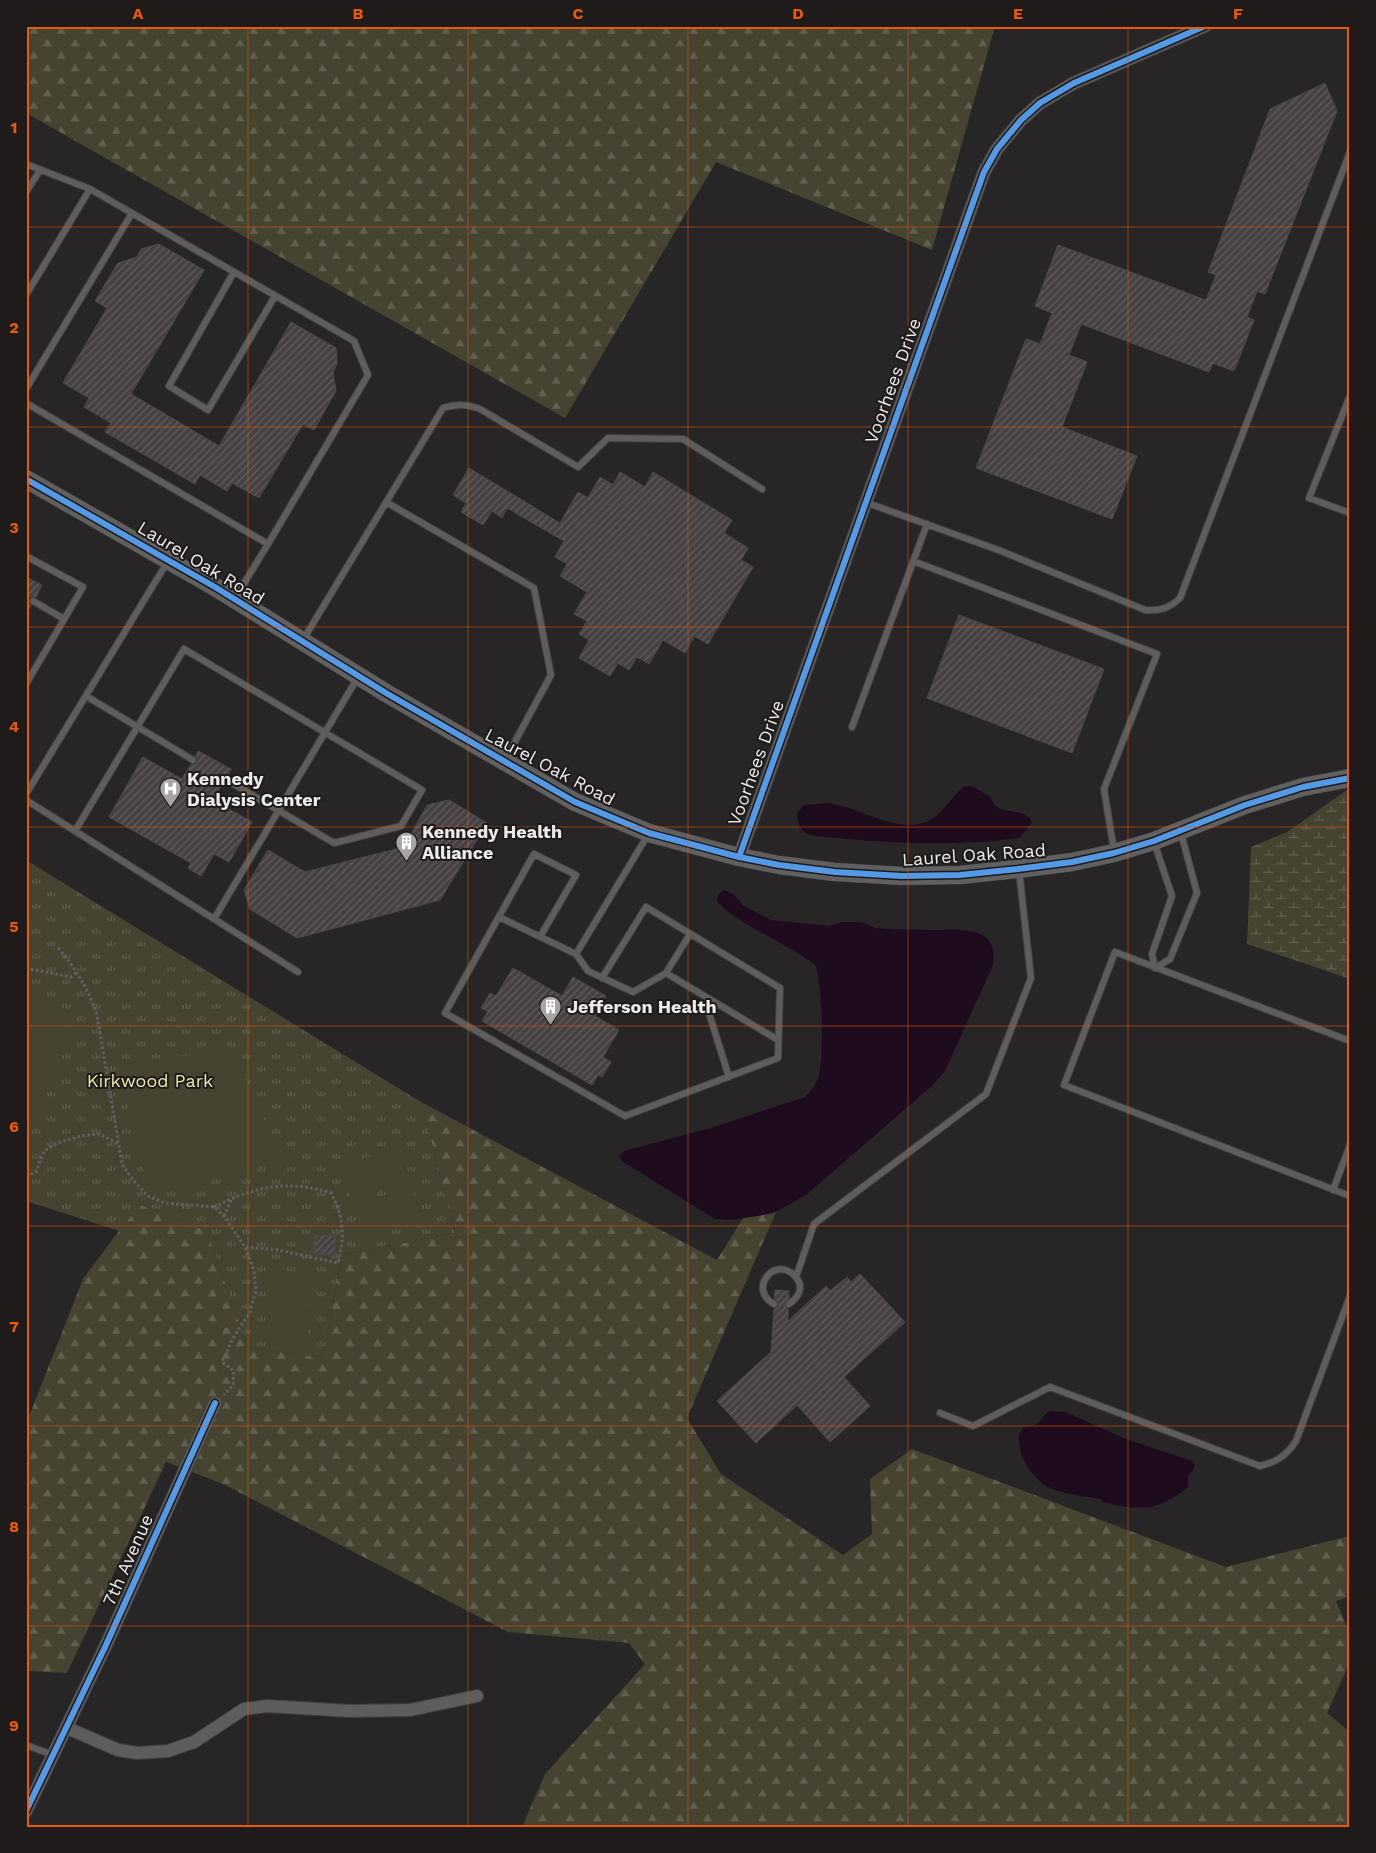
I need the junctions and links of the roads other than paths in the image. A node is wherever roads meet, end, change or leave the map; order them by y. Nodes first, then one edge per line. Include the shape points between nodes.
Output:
1 (1205, 26) edge
2 (1350, 152) edge
3 (26, 164) edge
4 (40, 170) junction
5 (90, 190) junction
6 (26, 192) edge
7 (132, 214) junction
8 (234, 272) junction
9 (26, 294) edge
10 (275, 296) junction
11 (26, 389) edge
12 (1350, 396) edge
13 (26, 403) edge
14 (26, 479) edge
15 (762, 489) dead end
16 (386, 502) junction
17 (866, 502) junction
18 (1349, 511) edge
19 (927, 524) junction
20 (268, 544) junction
21 (26, 556) edge
22 (168, 560) junction
23 (913, 561) junction
24 (234, 599) junction
25 (33, 601) dead end
26 (64, 619) junction
27 (302, 641) junction
28 (358, 676) junction
29 (26, 684) edge
30 (86, 696) junction
31 (138, 727) junction
32 (852, 727) dead end
33 (325, 732) junction
34 (193, 760) dead end
35 (504, 761) junction
36 (1350, 778) edge
37 (225, 779) dead end
38 (26, 794) edge
39 (26, 800) edge
40 (279, 810) junction
41 (75, 831) junction
42 (1180, 831) junction
43 (649, 833) junction
44 (1154, 841) junction
45 (1114, 853) junction
46 (739, 857) junction
47 (1018, 869) junction
48 (499, 917) junction
49 (214, 919) junction
50 (690, 934) junction
51 (540, 936) junction
52 (576, 954) junction
53 (1155, 968) junction
54 (298, 972) dead end
55 (666, 973) junction
56 (602, 978) junction
57 (710, 999) junction
58 (778, 1040) junction
59 (1350, 1041) edge
60 (729, 1077) junction
61 (1350, 1145) edge
62 (1333, 1190) junction
63 (1350, 1196) edge
64 (796, 1277) junction
65 (1350, 1296) edge
66 (774, 1304) dead end
67 (789, 1304) dead end
68 (215, 1403) road end
69 (940, 1413) dead end
70 (477, 1696) dead end
71 (67, 1728) junction
72 (26, 1745) edge
73 (53, 1755) junction
74 (26, 1811) edge

1 - 17 street, Voorhees Drive via 1074,83 1021,120 998,149 984,172
2 - 19 lane via 1180,598 1173,605 1165,609 1145,610
3 - 4 lane
4 - 5 lane
4 - 6 lane
5 - 7 lane
5 - 9 lane
7 - 8 lane
7 - 11 lane
8 - 10 lane
8 - 10 lane via 169,386 208,410
10 - 20 lane via 354,341 368,376
12 - 18 lane via 1309,498
13 - 20 lane
14 - 22 street, Laurel Oak Road
15 - 16 lane via 683,439 608,438 578,467 480,409 468,404 455,404 443,408
16 - 27 lane
16 - 35 lane via 534,588 551,675
17 - 19 lane
17 - 46 street, Voorhees Drive
19 - 23 lane
20 - 24 lane
21 - 26 lane via 83,587
22 - 24 street, Laurel Oak Road
22 - 30 lane
23 - 32 lane
23 - 45 lane via 1157,654 1104,789
24 - 27 street, Laurel Oak Road
25 - 26 lane
26 - 29 lane
27 - 28 street, Laurel Oak Road
28 - 33 lane
28 - 35 street, Laurel Oak Road
30 - 31 lane
30 - 38 lane
31 - 33 lane via 184,649
31 - 34 lane
31 - 41 lane
33 - 40 lane
33 - 40 lane via 422,790 401,826 334,843
35 - 43 street, Laurel Oak Road via 576,802
36 - 42 street, Laurel Oak Road via 1303,787 1253,802
37 - 40 lane
39 - 41 lane
40 - 49 lane
41 - 49 lane
42 - 44 street, Laurel Oak Road
42 - 53 lane via 1197,893 1170,959
43 - 46 street, Laurel Oak Road
43 - 52 lane
44 - 45 street, Laurel Oak Road
44 - 53 lane via 1172,896 1152,954
45 - 47 street, Laurel Oak Road
46 - 47 street, Laurel Oak Road via 835,872 902,876
47 - 64 lane via 1032,978 986,1094 814,1224
48 - 51 lane
48 - 51 lane via 534,854 543,858 576,875
48 - 60 lane via 445,1013 625,1116
49 - 54 lane
50 - 55 lane
50 - 56 lane via 646,907
50 - 58 lane via 780,988
51 - 52 lane
52 - 56 lane via 588,972
53 - 59 lane
53 - 62 lane via 1115,952 1064,1085
55 - 56 lane via 633,992
55 - 57 lane
57 - 58 lane
57 - 60 lane via 707,1007
58 - 60 lane via 778,1058
61 - 62 lane
62 - 63 lane
64 - 66 lane via 781,1269 766,1278 764,1295
64 - 67 lane via 800,1285 799,1294
65 - 69 lane via 1296,1441 1286,1454 1271,1463 1260,1466 1050,1387 973,1426
68 - 71 street, 7th Avenue
70 - 71 street via 410,1710 350,1711 267,1706 244,1709 194,1742 168,1751 118,1750
71 - 73 street, 7th Avenue
72 - 73 lane
73 - 74 street, 7th Avenue

